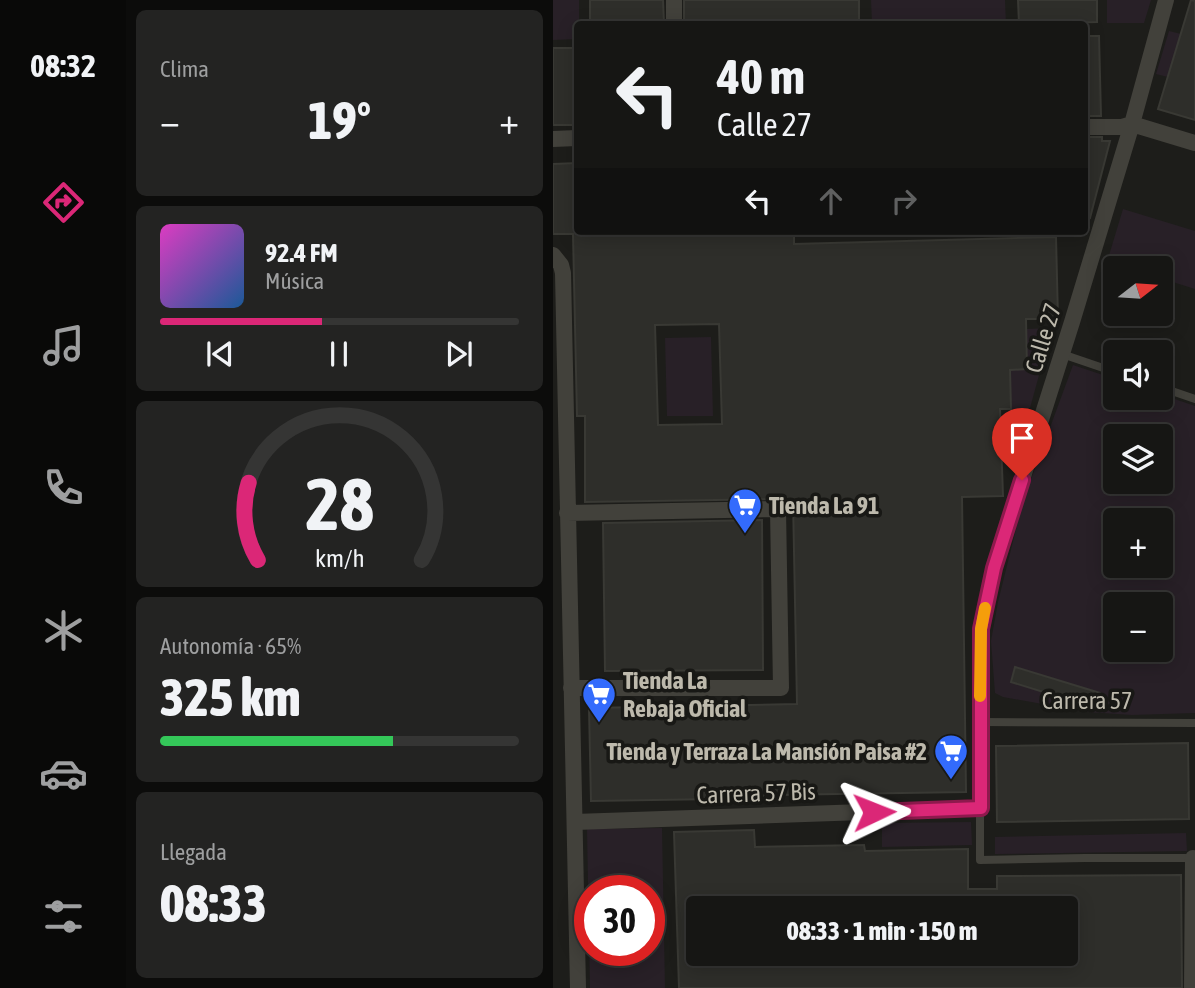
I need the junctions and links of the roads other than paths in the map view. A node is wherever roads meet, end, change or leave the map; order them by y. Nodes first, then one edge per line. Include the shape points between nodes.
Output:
1 (674, 0) edge
2 (1166, 0) edge
3 (674, 21) edge
4 (1132, 124) junction
5 (1088, 127) edge
6 (574, 138) edge
7 (553, 139) edge
8 (1195, 143) edge
9 (555, 257) edge
10 (1062, 354) junction
11 (1103, 368) edge
12 (1173, 391) edge
13 (1195, 399) edge
14 (567, 513) junction
15 (572, 688) junction
16 (981, 722) junction
17 (1194, 723) edge
18 (981, 808) junction
19 (575, 822) junction
20 (1193, 858) joint
21 (578, 988) edge
22 (1192, 988) edge

1 - 3 street
2 - 4 street, Calle 27
4 - 5 street
4 - 8 street
4 - 10 street, Calle 27
6 - 7 street
9 - 14 street via 563,273
10 - 11 lane
10 - 16 street, Calle 27 via 987,597 981,629
12 - 13 lane
14 - 15 street
14 - 15 street via 778,509 781,688
15 - 19 street
16 - 17 lane, Carrera 57
16 - 18 street, Calle 27
18 - 19 street, Carrera 57 Bis
18 - 20 lane, Calle 27 via 980,860
19 - 21 street
20 - 22 street

